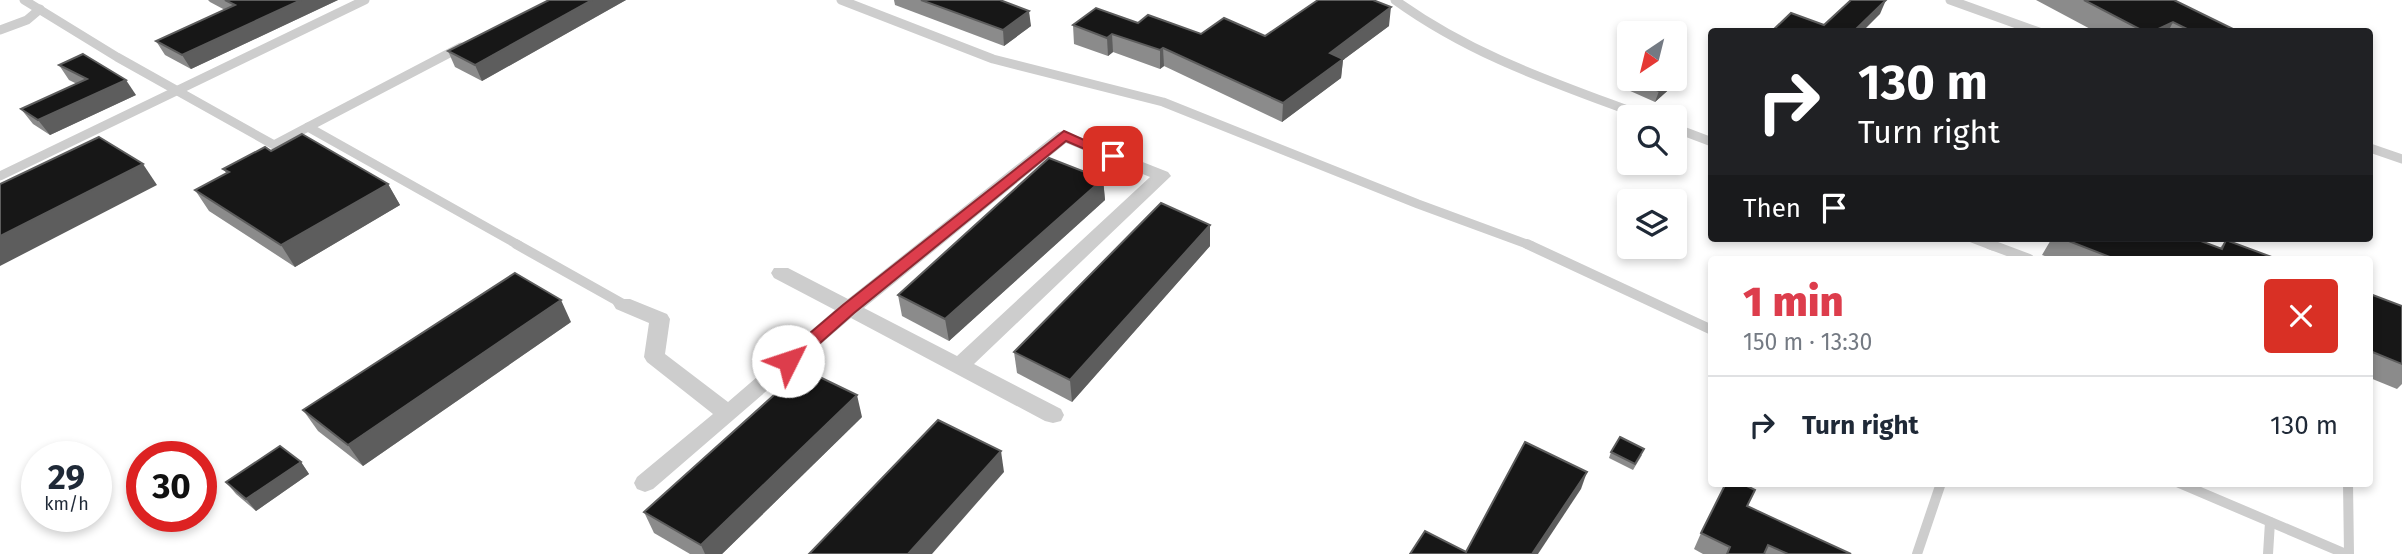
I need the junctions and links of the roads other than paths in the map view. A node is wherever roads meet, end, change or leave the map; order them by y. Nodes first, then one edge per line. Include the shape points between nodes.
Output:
1 (24, 0) edge
2 (365, 0) edge
3 (841, 0) edge
4 (1395, 0) edge
5 (1950, 0) edge
6 (40, 9) junction
7 (2028, 28) edge
8 (0, 30) edge
9 (466, 45) edge
10 (176, 90) junction
11 (1617, 106) edge
12 (308, 127) junction
13 (1687, 133) edge
14 (1708, 140) edge
15 (2373, 149) edge
16 (2402, 159) edge
17 (0, 176) edge
18 (1983, 242) edge
19 (2021, 256) edge
20 (781, 272) dead end
21 (622, 304) joint
22 (849, 309) junction
23 (1708, 328) edge
24 (959, 366) junction
25 (728, 414) junction
26 (1054, 415) dead end
27 (645, 483) dead end
28 (1940, 487) edge
29 (2188, 487) edge
30 (2348, 487) edge
31 (2270, 522) junction
32 (1917, 554) edge
33 (2268, 554) edge
34 (2348, 554) edge

1 - 6 lane
2 - 10 lane
3 - 23 lane via 993,59 1163,102 1549,252
4 - 11 lane via 1434,28 1501,62
5 - 7 lane
6 - 8 lane via 27,20
6 - 10 lane
9 - 12 lane
10 - 12 lane via 274,145
10 - 17 lane
12 - 21 lane
13 - 14 lane
15 - 16 lane
18 - 19 lane
20 - 22 street
21 - 25 street via 660,319 654,357
22 - 24 street
22 - 24 street via 1064,136 1162,176
22 - 25 street
24 - 26 street
25 - 27 street
28 - 32 lane
29 - 31 lane
30 - 34 lane
31 - 33 lane
31 - 34 lane

